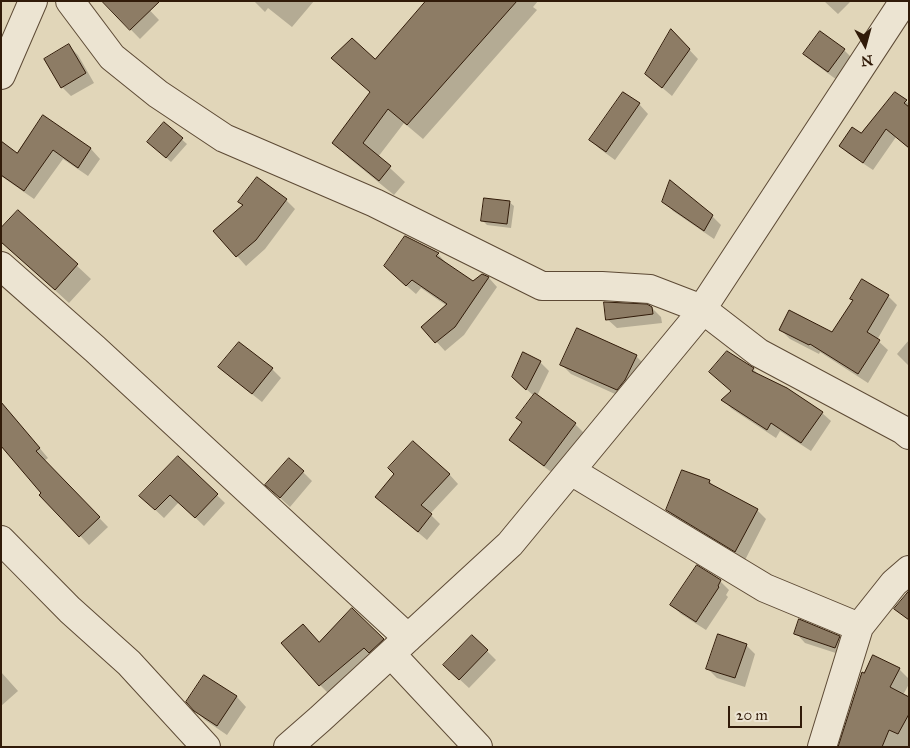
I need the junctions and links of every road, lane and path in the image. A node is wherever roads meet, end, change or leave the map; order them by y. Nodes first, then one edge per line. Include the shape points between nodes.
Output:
1 (33, 1) edge
2 (70, 1) edge
3 (904, 1) edge
4 (1, 75) edge
5 (1, 266) edge
6 (702, 309) junction
7 (909, 435) edge
8 (571, 471) junction
9 (1, 540) edge
10 (909, 570) edge
11 (859, 628) junction
12 (400, 646) junction
13 (206, 747) edge
14 (288, 747) edge
15 (478, 747) edge
16 (822, 747) edge

1 - 4 street
2 - 6 street via 112,57 158,94 224,138 375,203 542,286 650,289
3 - 6 street
5 - 12 street via 95,349
6 - 7 street via 760,353
6 - 8 street
8 - 11 street via 765,588
8 - 12 street via 510,544
9 - 13 street via 70,610 129,663
10 - 11 street via 894,583
11 - 16 street
12 - 14 street
12 - 15 street

